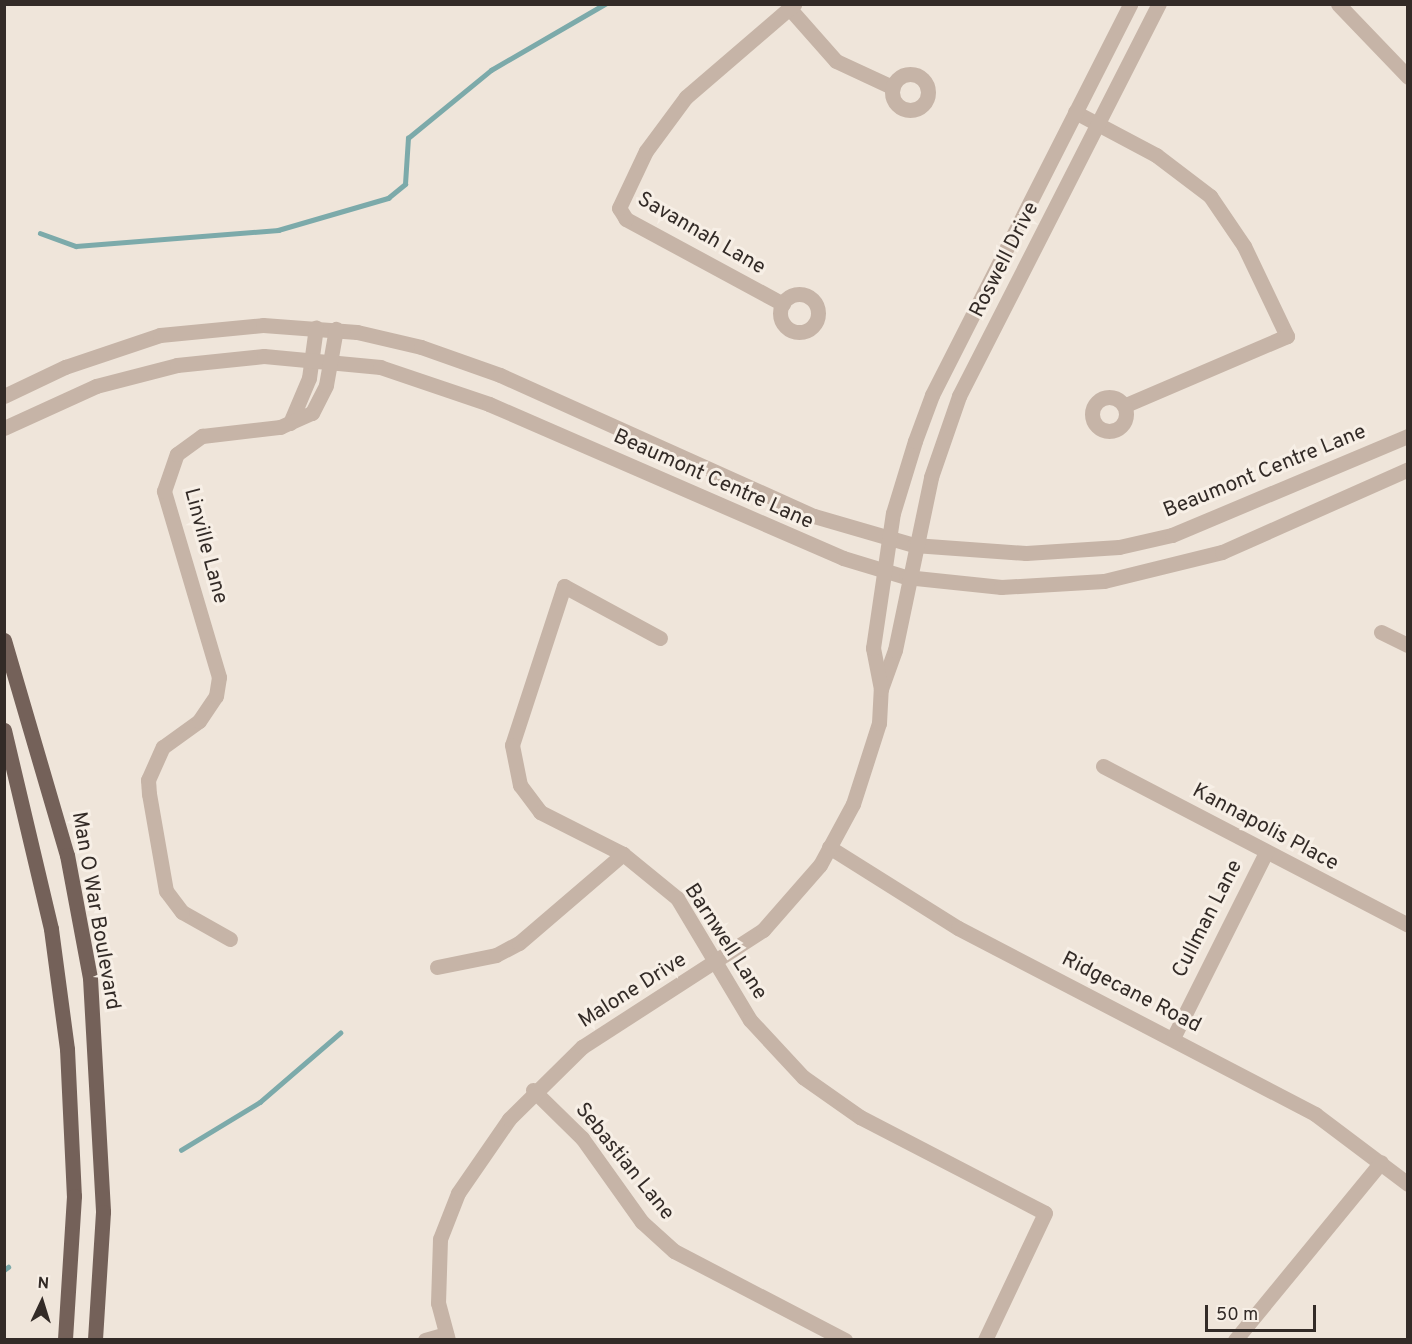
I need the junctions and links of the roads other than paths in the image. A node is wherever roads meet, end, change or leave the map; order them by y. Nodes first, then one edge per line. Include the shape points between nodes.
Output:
1 (1130, 4) edge
2 (1159, 4) edge
3 (1338, 4) edge
4 (792, 7) edge
5 (1407, 77) edge
6 (892, 87) dead end
7 (1075, 112) junction
8 (1099, 123) junction
9 (783, 304) dead end
10 (316, 327) junction
11 (336, 329) junction
12 (312, 358) junction
13 (331, 361) junction
14 (4, 396) edge
15 (1124, 405) dead end
16 (290, 423) junction
17 (4, 428) edge
18 (1407, 436) edge
19 (1407, 469) edge
20 (889, 538) junction
21 (914, 545) junction
22 (883, 571) junction
23 (906, 577) junction
24 (1381, 632) dead end
25 (660, 638) dead end
26 (4, 640) edge
27 (1407, 645) edge
28 (881, 689) junction
29 (4, 730) edge
30 (1103, 766) dead end
31 (829, 847) junction
32 (1266, 852) junction
33 (623, 854) junction
34 (1407, 925) edge
35 (230, 939) dead end
36 (714, 964) junction
37 (437, 967) dead end
38 (1173, 1038) junction
39 (533, 1090) junction
40 (1381, 1162) junction
41 (1407, 1184) edge
42 (447, 1337) edge
43 (65, 1340) edge
44 (95, 1340) edge
45 (426, 1340) edge
46 (845, 1340) edge
47 (985, 1340) edge
48 (1234, 1340) edge

1 - 7 street, Roswell Drive
2 - 8 street, Roswell Drive
3 - 5 street
4 - 6 street via 836,62
4 - 9 street, Savannah Lane via 686,97 646,151 619,208 626,219
7 - 8 street
7 - 20 street, Roswell Drive via 932,395 901,482
8 - 15 street via 1156,155 1210,196 1244,246 1287,336
8 - 21 street, Roswell Drive via 959,396
10 - 11 street, Beaumont Centre Lane
10 - 12 street
10 - 14 street, Beaumont Centre Lane via 263,325 160,335 65,367
11 - 13 street, Linville Lane
11 - 20 street, Beaumont Centre Lane via 462,360 804,512
12 - 13 street, Beaumont Centre Lane
12 - 16 street
12 - 17 street, Beaumont Centre Lane via 226,358 134,374
13 - 16 street, Linville Lane via 320,402 312,413
13 - 22 street, Beaumont Centre Lane via 380,367 453,390 772,530
16 - 35 street, Linville Lane via 202,436 177,454 164,491 219,676 216,696 199,721 163,747 148,780 166,891 182,912
18 - 21 street, Beaumont Centre Lane via 1218,519 1119,547 1026,553
19 - 23 street, Beaumont Centre Lane via 1222,552 1150,572 1104,581 1011,587
20 - 21 street, Beaumont Centre Lane
20 - 22 street, Malone Drive
21 - 23 street, Malone Drive
22 - 23 street, Beaumont Centre Lane
22 - 28 street, Malone Drive via 873,648
23 - 28 street, Malone Drive via 895,650
24 - 27 street
25 - 33 street, Barnwell Lane via 564,586 512,745 520,784 540,812
26 - 44 main road, Man O War Boulevard via 53,800 90,978 103,1212
28 - 31 street, Malone Drive via 867,768
29 - 43 main road via 51,929 67,1049 74,1196
30 - 32 street, Kannapolis Place
31 - 36 street, Malone Drive via 787,906
31 - 38 street, Ridgecane Road via 958,928
32 - 34 street, Kannapolis Place
32 - 38 street, Cullman Lane
33 - 36 street, Barnwell Lane via 677,898
33 - 37 street via 519,944 496,955
36 - 39 street, Malone Drive via 582,1047
36 - 47 street, Barnwell Lane via 750,1020 818,1089 1045,1213
38 - 40 street, Ridgecane Road via 1315,1114
39 - 42 street, Malone Drive via 448,1213 436,1275
39 - 46 street, Sebastian Lane via 582,1138 642,1222 674,1251
40 - 41 street, Ridgecane Road
40 - 48 street
42 - 45 street

